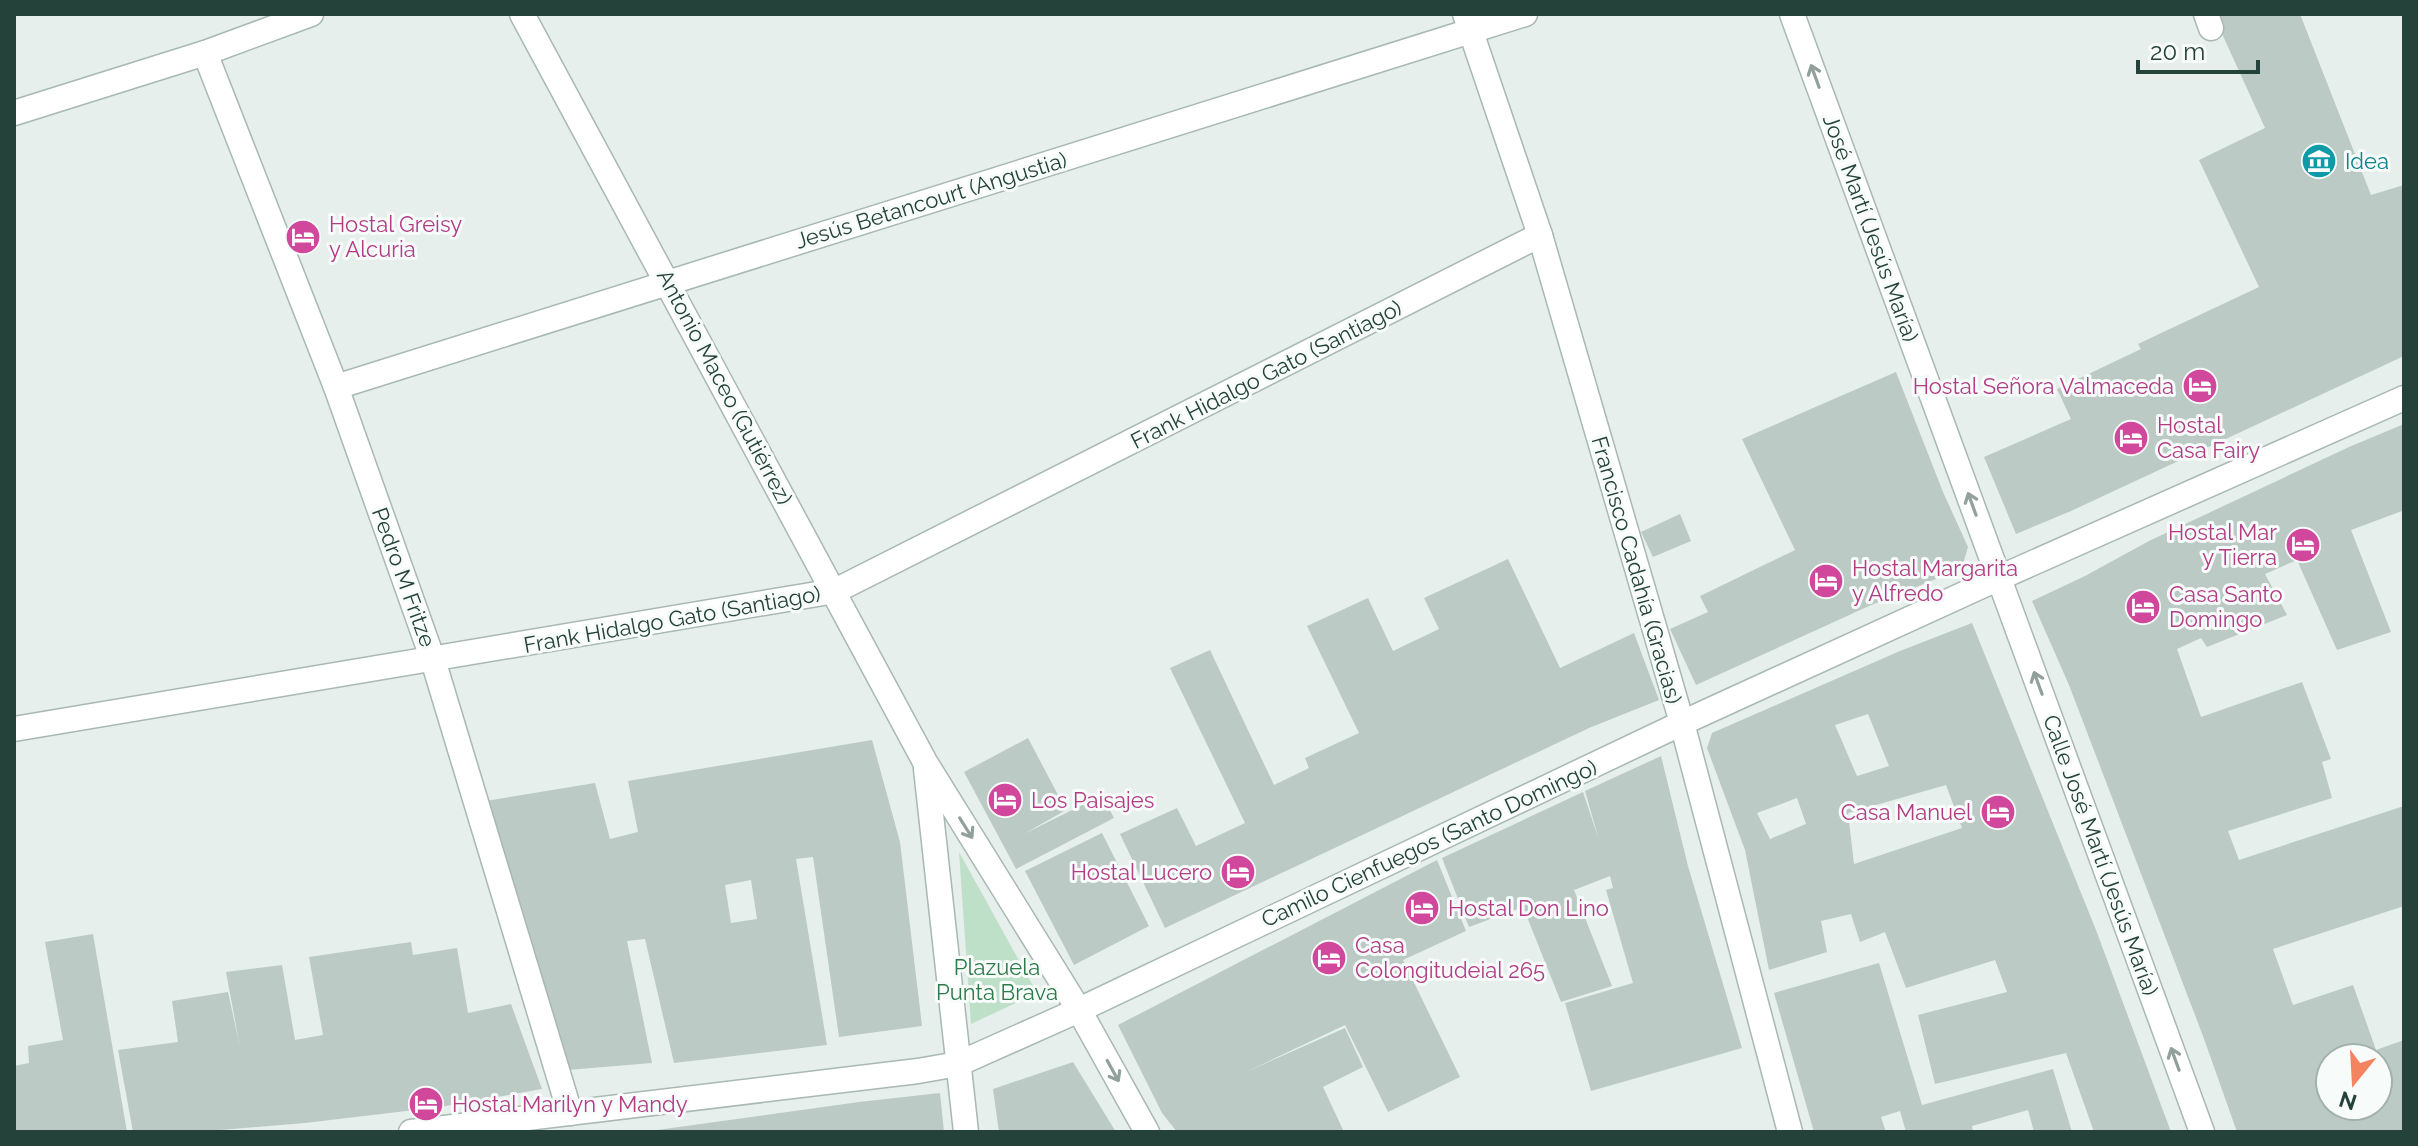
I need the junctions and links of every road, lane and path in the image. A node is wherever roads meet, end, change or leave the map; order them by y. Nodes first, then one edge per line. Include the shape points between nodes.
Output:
1 (311, 14) edge
2 (522, 14) edge
3 (1525, 14) edge
4 (1792, 14) edge
5 (1468, 23) edge
6 (205, 53) junction
7 (14, 113) edge
8 (1540, 235) junction
9 (668, 282) junction
10 (336, 387) junction
11 (2404, 398) edge
12 (1999, 578) junction
13 (835, 591) junction
14 (433, 660) junction
15 (1682, 723) junction
16 (14, 729) edge
17 (925, 762) junction
18 (1079, 1010) junction
19 (958, 1064) junction
20 (570, 1113) junction
21 (411, 1132) edge
22 (966, 1132) edge
23 (1147, 1132) edge
24 (1790, 1132) edge
25 (2202, 1132) edge

1 - 6 street
2 - 9 street, Antonio Maceo (Gutiérrez)
3 - 5 street, Jesús Betancourt (Angustia)
12 -> 4 street, José Martí (Jesús María)
5 - 8 street, Francisco Cadahía (Gracias)
5 - 9 street, Jesús Betancourt (Angustia)
6 - 7 street
6 - 10 street, Pedro M Fritze
8 - 13 street, Frank Hidalgo Gato (Santiago)
8 - 15 street, Francisco Cadahía (Gracias)
9 - 10 street, Jesús Betancourt (Angustia)
9 - 13 street, Antonio Maceo (Gutiérrez)
10 - 14 street, Pedro M Fritze
11 - 12 street, Camilo Cienfuegos (Santo Domingo)
12 - 15 street, Camilo Cienfuegos (Santo Domingo)
25 -> 12 street, Calle José Martí (Jesús María)
13 - 14 street, Frank Hidalgo Gato (Santiago)
13 - 17 street, Antonio Maceo (Gutiérrez)
14 - 16 street, Frank Hidalgo Gato (Santiago)
14 - 20 street, Pedro M Fritze
15 - 18 street, Camilo Cienfuegos (Santo Domingo)
15 - 24 street, Francisco Cadahía (Gracias)
17 -> 18 street, Antonio Maceo (Gutiérrez)
17 - 19 street
18 - 19 street, Camilo Cienfuegos (Santo Domingo)
18 -> 23 street, Antonio Maceo (Gutiérrez)
19 - 20 street, Camilo Cienfuegos (Santo Domingo)
19 - 22 street
20 - 21 street, Camilo Cienfuegos (Santo Domingo)

